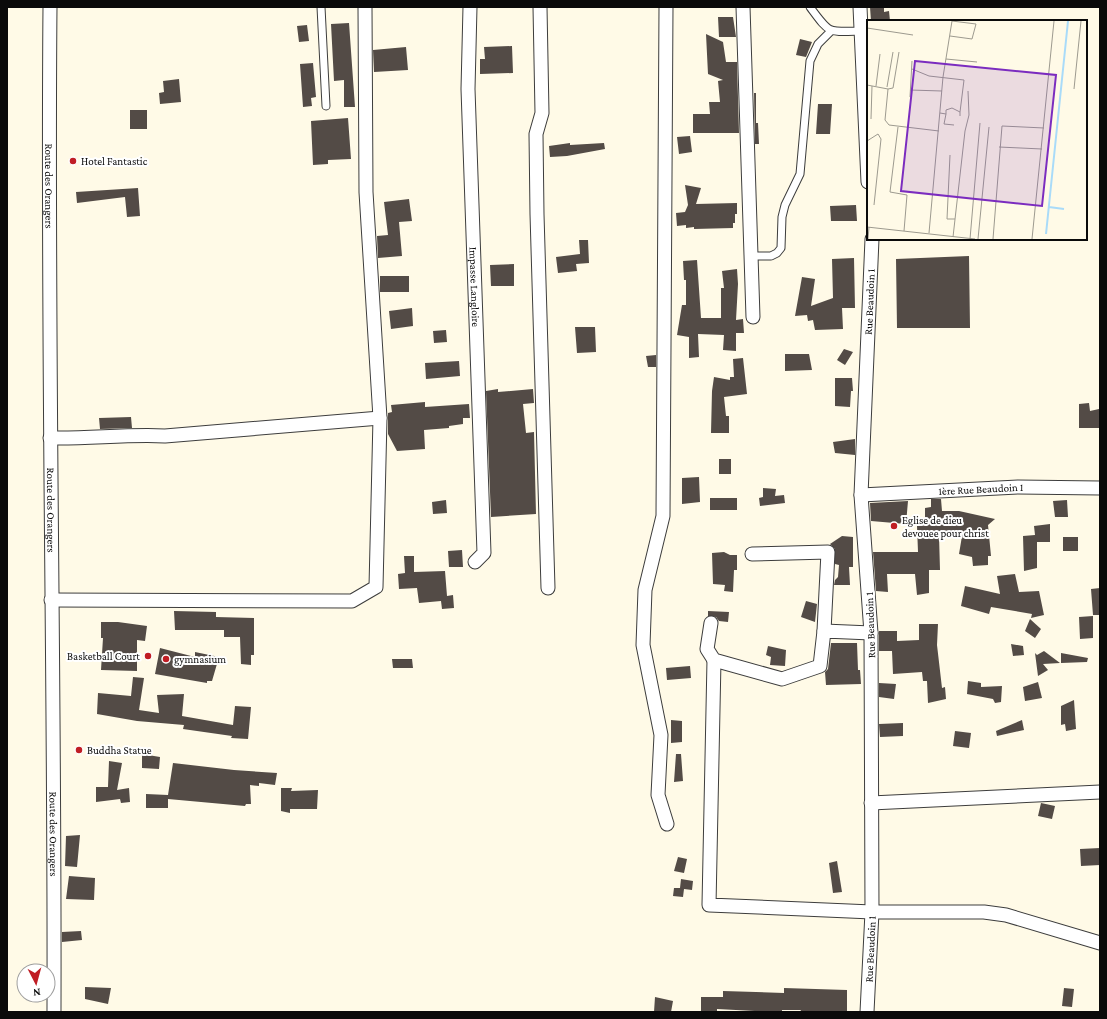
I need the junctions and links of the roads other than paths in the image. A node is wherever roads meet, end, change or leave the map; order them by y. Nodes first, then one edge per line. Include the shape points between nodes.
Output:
1 (50, 7) edge
2 (321, 7) edge
3 (365, 7) edge
4 (470, 7) edge
5 (540, 7) edge
6 (666, 7) edge
7 (743, 7) edge
8 (810, 7) edge
9 (860, 7) edge
10 (860, 30) junction
11 (831, 31) junction
12 (326, 106) dead end
13 (866, 117) edge
14 (867, 150) edge
15 (872, 240) edge
16 (751, 256) junction
17 (753, 318) dead end
18 (380, 418) junction
19 (50, 438) junction
20 (1100, 488) edge
21 (861, 495) junction
22 (752, 554) dead end
23 (475, 562) dead end
24 (548, 588) dead end
25 (52, 600) junction
26 (711, 623) dead end
27 (824, 631) junction
28 (871, 633) junction
29 (714, 660) junction
30 (1100, 792) edge
31 (871, 803) junction
32 (667, 824) dead end
33 (872, 912) junction
34 (1100, 943) edge
35 (54, 1012) edge
36 (867, 1012) edge

1 - 19 street, Route des Orangers
2 - 12 lane
3 - 18 street via 366,192
4 - 23 street, Impasse Langloire via 468,89 484,553
5 - 24 street via 542,113 536,134 537,207
6 - 32 street via 663,516 645,590 642,645 661,735 658,795
7 - 16 street
8 - 11 lane
9 - 10 street
10 - 11 lane
10 - 13 street
11 - 16 lane via 818,44 810,61 800,174 785,205 781,248 771,256
13 - 14 street
15 - 21 street, Rue Beaudoin 1
16 - 17 street
18 - 19 street via 166,436
18 - 25 street via 376,587 352,601
19 - 25 street, Route des Orangers
20 - 21 street, 1ère Rue Beaudoin 1 via 1018,487
21 - 28 street, Rue Beaudoin 1
22 - 27 street via 828,552
25 - 35 street, Route des Orangers
26 - 29 street via 707,649
27 - 28 street
27 - 29 street via 820,666 782,679
28 - 31 street, Rue Beaudoin 1
29 - 33 street via 709,905
30 - 31 street
31 - 33 street, Rue Beaudoin 1
33 - 34 street via 984,912 1006,915
33 - 36 street, Rue Beaudoin 1

